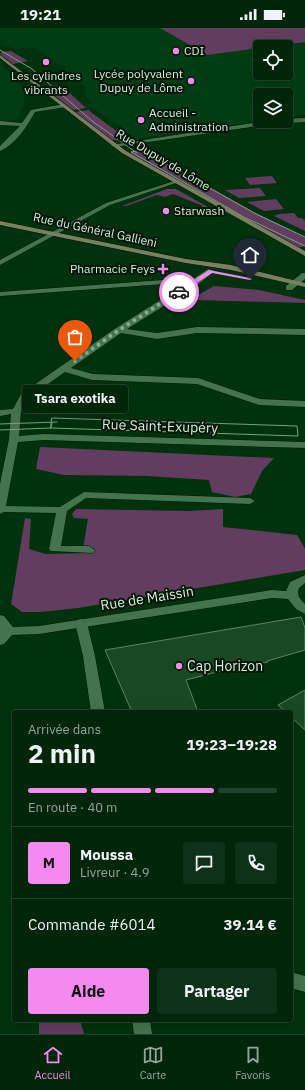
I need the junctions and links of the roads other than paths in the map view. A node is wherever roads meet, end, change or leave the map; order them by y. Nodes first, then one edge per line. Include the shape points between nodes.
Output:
1 (0, 56) edge
2 (64, 106) junction
3 (305, 120) edge
4 (0, 123) edge
5 (25, 125) junction
6 (114, 146) junction
7 (0, 149) edge
8 (176, 182) junction
9 (0, 223) edge
10 (54, 234) junction
11 (305, 254) edge
12 (186, 261) junction
13 (0, 264) edge
14 (211, 271) junction
15 (305, 275) edge
16 (193, 284) junction
17 (292, 285) junction
18 (305, 285) edge
19 (305, 292) edge
20 (0, 294) edge
21 (119, 330) junction
22 (305, 332) edge
23 (64, 368) junction
24 (305, 404) edge
25 (16, 411) junction
26 (0, 413) edge
27 (14, 439) junction
28 (305, 445) edge
29 (250, 501) dead end
30 (0, 510) edge
31 (62, 510) junction
32 (89, 550) dead end
33 (305, 579) edge
34 (291, 594) junction
35 (305, 610) edge
36 (0, 619) edge
37 (81, 623) junction
38 (7, 630) junction
39 (0, 641) edge
40 (98, 710) edge
41 (293, 981) edge
42 (305, 984) edge
43 (141, 1022) edge
44 (143, 1034) edge

1 - 2 main road, Rue Dupuy de Lôme
2 - 5 street via 33,111
2 - 6 main road, Rue Dupuy de Lôme
3 - 6 street via 271,122
4 - 5 street
5 - 7 street via 10,143
6 - 8 main road, Rue Dupuy de Lôme
8 - 10 street via 108,204
8 - 11 main road, Rue Dupuy de Lôme
9 - 10 main road, Rue du Général Gallieni
10 - 12 main road, Rue du Général Gallieni
10 - 13 street
12 - 14 main road, Rue du Général Gallieni
12 - 17 main road, Rue du Général Gallieni via 200,262
14 - 16 street
14 - 17 main road, Rue du Général Gallieni
15 - 17 street
16 - 20 street via 177,281
16 - 21 street
17 - 18 main road, Rue du Général Gallieni
17 - 19 main road, Rue du Général Gallieni
21 - 22 street via 157,336 197,330
21 - 23 street
23 - 24 street via 92,377 198,381 259,402
23 - 25 street via 24,396
25 - 26 street
25 - 27 street
27 - 28 street, Rue Saint-Exupéry via 44,437
27 - 30 street
29 - 31 street via 84,495
30 - 31 street
31 - 32 street via 55,549
33 - 34 street via 296,584
34 - 35 street via 293,600
34 - 37 street, Rue de Maissin via 272,594
36 - 38 street
37 - 38 street, Rue de Maissin via 39,630
37 - 40 street
38 - 39 street
41 - 42 street
43 - 44 street

